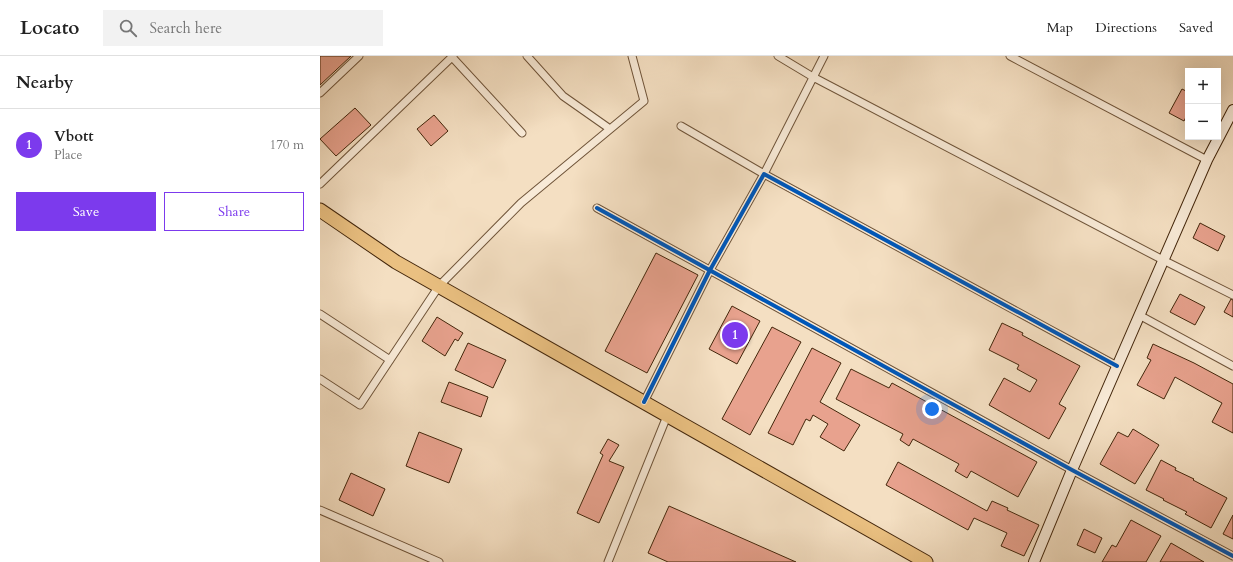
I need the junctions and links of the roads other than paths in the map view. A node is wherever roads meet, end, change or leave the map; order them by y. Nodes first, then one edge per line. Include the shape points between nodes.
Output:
1 (359, 56) edge
2 (527, 56) edge
3 (632, 56) edge
4 (778, 56) edge
5 (824, 56) edge
6 (1010, 56) edge
7 (453, 57) edge
8 (813, 77) junction
9 (320, 93) edge
10 (1233, 110) edge
11 (681, 126) dead end
12 (610, 130) junction
13 (522, 133) dead end
14 (1207, 160) junction
15 (764, 174) junction
16 (320, 184) edge
17 (597, 208) dead end
18 (320, 210) edge
19 (1163, 260) junction
20 (710, 270) junction
21 (439, 286) junction
22 (1233, 295) edge
23 (320, 314) edge
24 (1139, 315) junction
25 (390, 360) junction
26 (1117, 366) junction
27 (1233, 366) edge
28 (320, 379) edge
29 (644, 402) junction
30 (667, 416) junction
31 (1072, 470) junction
32 (320, 510) edge
33 (1233, 556) edge
34 (439, 562) edge
35 (608, 562) edge
36 (926, 562) edge
37 (1034, 562) edge

1 - 9 street
2 - 12 street via 563,96
3 - 12 street via 644,101
4 - 8 street
5 - 8 street
6 - 14 street
7 - 13 street
7 - 16 street
8 - 15 street
8 - 19 street
10 - 14 street
11 - 15 street
12 - 21 street via 521,203
14 - 19 street
15 - 20 street
15 - 26 street
17 - 20 street
18 - 21 highway via 396,262
19 - 22 street
19 - 24 street
20 - 29 street
20 - 31 street
21 - 25 street
21 - 29 highway
23 - 25 street
24 - 26 street
24 - 27 street
25 - 28 street via 360,405
26 - 31 street
29 - 30 highway
30 - 35 street
30 - 36 highway
31 - 33 street
31 - 37 street
32 - 34 street

